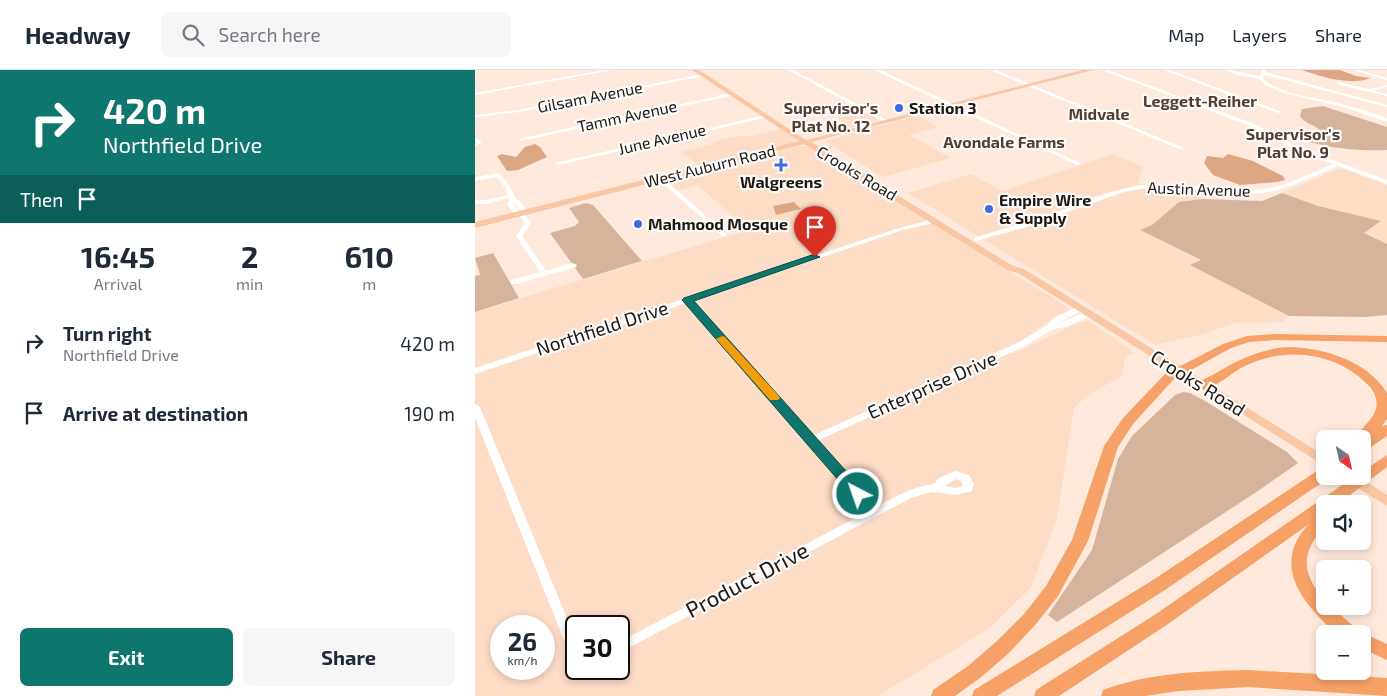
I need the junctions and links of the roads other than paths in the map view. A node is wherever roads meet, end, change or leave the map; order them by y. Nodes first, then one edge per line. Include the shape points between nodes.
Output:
1 (611, 70) edge
2 (695, 70) edge
3 (791, 70) edge
4 (876, 70) edge
5 (992, 70) edge
6 (1091, 70) edge
7 (1105, 70) edge
8 (1166, 70) edge
9 (1225, 70) edge
10 (1355, 70) edge
11 (1375, 70) edge
12 (704, 73) edge
13 (1387, 73) edge
14 (1263, 74) edge
15 (1387, 79) edge
16 (1338, 84) dead end
17 (1031, 85) junction
18 (1387, 86) edge
19 (1370, 90) junction
20 (475, 94) edge
21 (733, 94) junction
22 (1387, 95) edge
23 (951, 105) junction
24 (762, 106) junction
25 (1387, 106) edge
26 (753, 107) junction
27 (1280, 112) dead end
28 (477, 116) edge
29 (766, 116) junction
30 (776, 116) junction
31 (1387, 120) edge
32 (886, 121) junction
33 (805, 138) junction
34 (521, 139) dead end
35 (475, 140) edge
36 (814, 143) junction
37 (475, 144) edge
38 (1181, 148) dead end
39 (557, 163) dead end
40 (1079, 164) dead end
41 (1337, 164) junction
42 (856, 172) junction
43 (868, 172) junction
44 (497, 174) joint
45 (660, 178) junction
46 (475, 179) edge
47 (1387, 182) edge
48 (512, 198) junction
49 (475, 202) edge
50 (486, 202) junction
51 (907, 204) junction
52 (920, 204) junction
53 (475, 207) edge
54 (521, 213) junction
55 (936, 219) junction
56 (475, 225) edge
57 (1004, 232) joint
58 (724, 235) dead end
59 (975, 241) junction
60 (573, 265) dead end
61 (1021, 272) junction
62 (544, 273) junction
63 (514, 282) dead end
64 (687, 300) junction
65 (1084, 311) junction
66 (1051, 327) joint
67 (1387, 339) edge
68 (475, 371) edge
69 (1179, 371) junction
70 (1202, 386) junction
71 (475, 407) edge
72 (1387, 429) edge
73 (1369, 430) edge
74 (811, 440) junction
75 (1371, 440) edge
76 (1316, 460) edge
77 (1387, 460) edge
78 (1374, 470) junction
79 (1316, 477) edge
80 (1362, 485) edge
81 (937, 488) dead end
82 (1340, 495) edge
83 (1349, 495) edge
84 (1385, 499) edge
85 (1316, 512) edge
86 (874, 513) junction
87 (1316, 527) edge
88 (1339, 625) edge
89 (565, 628) edge
90 (630, 642) edge
91 (1371, 645) edge
92 (1387, 652) edge
93 (1387, 687) edge
94 (940, 696) edge
95 (981, 696) edge
96 (1043, 696) edge
97 (1110, 696) edge

1 - 20 street
2 - 12 main road, Crooks Road
3 - 32 street
4 - 23 street
5 - 17 street
6 - 17 main road
7 - 41 street via 1252,125 1295,148
8 - 27 street
9 - 14 street via 1243,76
10 - 15 street
11 - 13 street
12 - 21 main road, Crooks Road
12 - 24 main road, Crooks Road via 713,75
12 - 28 street, Gilsam Avenue via 498,114 487,121
14 - 25 street
14 - 31 street via 1266,84
16 - 19 street
17 - 23 main road
17 - 38 street
18 - 19 street
19 - 22 street
21 - 26 main road, Crooks Road
21 - 34 street, Tamm Avenue
23 - 32 main road
23 - 40 street
24 - 26 main road
24 - 30 main road, Crooks Road
26 - 29 main road, Crooks Road
29 - 30 main road
29 - 33 main road, Crooks Road
29 - 39 street, June Avenue
30 - 33 main road, Crooks Road
32 - 36 main road
33 - 36 main road, Crooks Road
33 - 45 main road, West Auburn Road
35 - 37 street via 479,142
36 - 42 main road, Crooks Road
36 - 43 main road, Crooks Road
41 - 47 street
41 - 57 street, Austin Avenue via 1264,191 1138,187
42 - 43 main road
42 - 51 main road, Crooks Road
43 - 52 main road, Crooks Road
44 - 46 street
44 - 48 street
45 - 54 main road, West Auburn Road
45 - 58 street
48 - 50 street
48 - 54 street via 510,204
49 - 50 street
50 - 53 street
51 - 52 main road
51 - 55 main road, Crooks Road
52 - 55 main road, Crooks Road
54 - 56 main road, West Auburn Road
54 - 62 street via 528,223 519,236
55 - 59 main road, Crooks Road
55 - 64 street, Northfield Drive
57 - 59 street, Austin Avenue
59 - 61 main road, Crooks Road
59 - 61 main road, Crooks Road via 1017,266
60 - 62 street
61 - 65 main road, Crooks Road
62 - 63 street
64 - 68 street, Northfield Drive
64 - 74 street
65 - 66 street, Enterprise Drive via 1063,325
65 - 69 main road, Crooks Road
66 - 74 street, Enterprise Drive via 1015,348
67 - 69 highway via 1247,339
69 - 70 main road, Crooks Road
69 - 94 highway via 1169,377 1128,421 1111,446 1080,541 1053,591 1003,647
70 - 73 highway via 1270,352 1299,351 1332,358 1363,374 1383,398 1382,416
70 - 76 main road, Crooks Road via 1311,453
71 - 89 street
72 - 75 highway
74 - 86 street
77 - 78 highway
78 - 82 highway
78 - 83 highway
79 - 95 highway via 1159,585
80 - 84 main road
81 - 86 street, Product Drive via 921,490
85 - 96 highway via 1162,619
86 - 90 street, Product Drive
87 - 88 highway via 1303,543 1299,557 1301,573 1317,603
91 - 92 highway
93 - 97 highway via 1256,677 1215,678 1156,684

